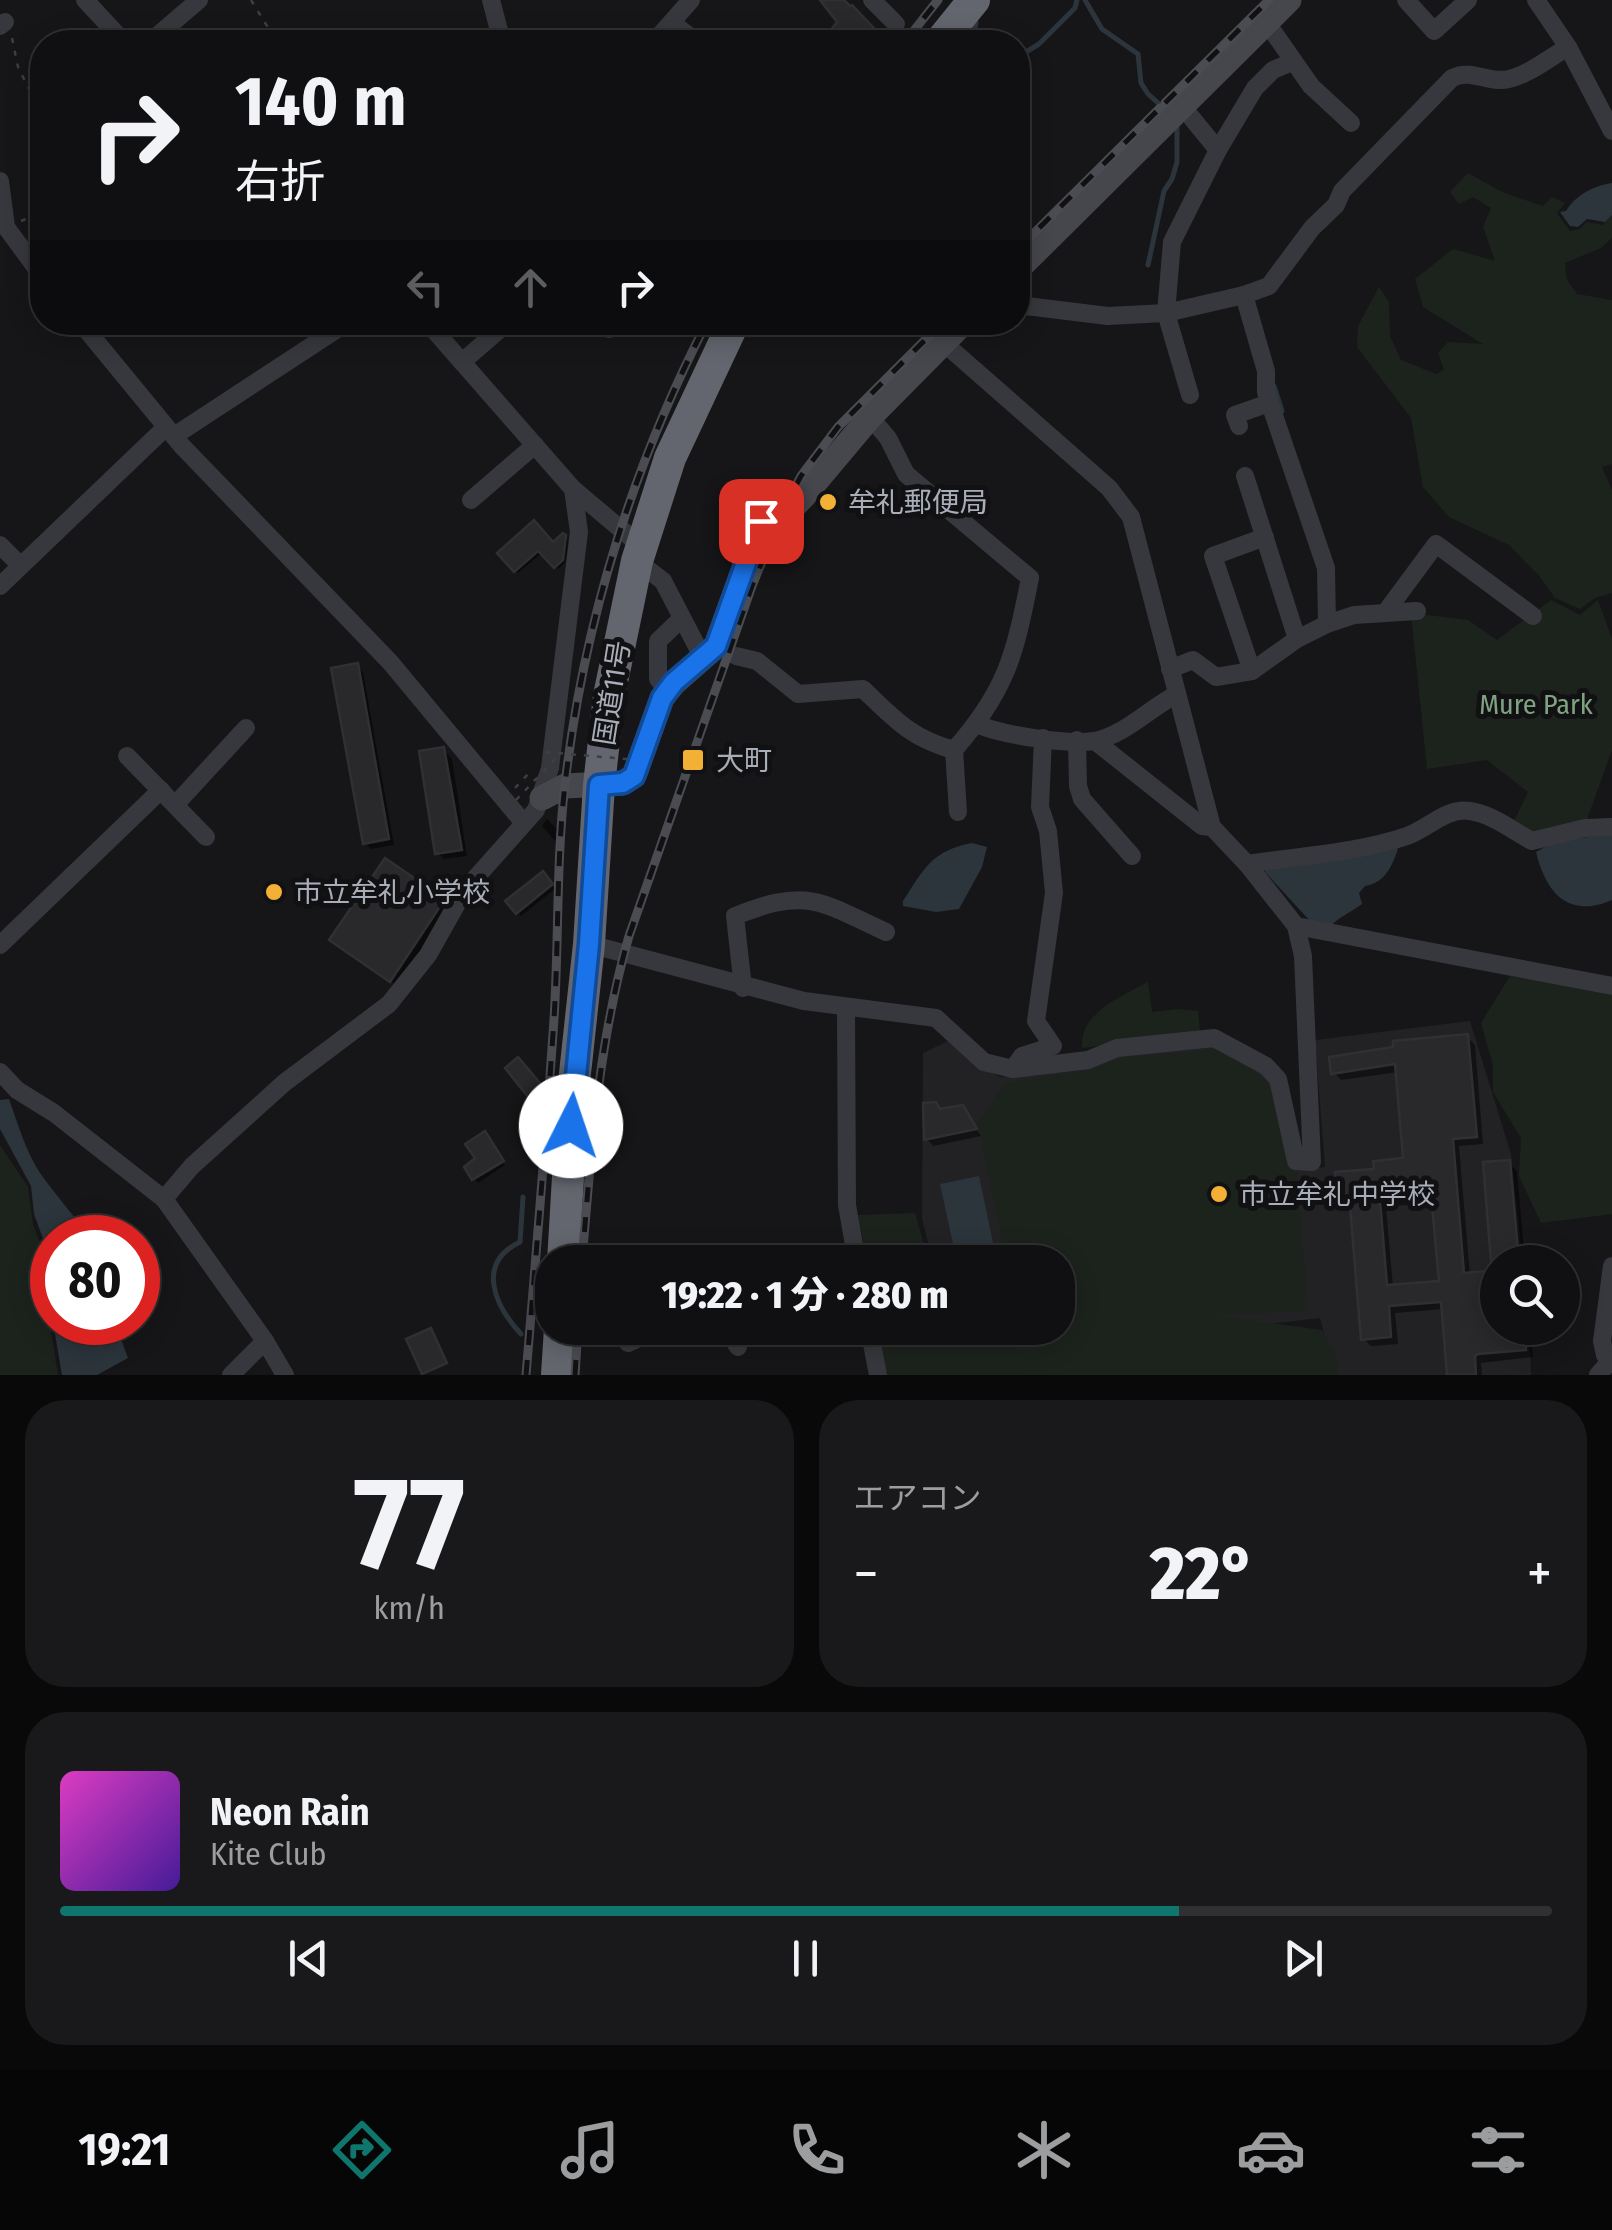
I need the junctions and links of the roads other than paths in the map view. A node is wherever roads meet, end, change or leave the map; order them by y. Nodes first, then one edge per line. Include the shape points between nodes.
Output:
1 (199, 0) edge
2 (490, 0) edge
3 (692, 0) edge
4 (872, 0) edge
5 (974, 0) edge
6 (1289, 0) edge
7 (1406, 0) edge
8 (1468, 0) edge
9 (1536, 0) edge
10 (91, 2) edge
11 (1267, 22) junction
12 (672, 23) junction
13 (896, 24) dead end
14 (114, 30) edge
15 (164, 30) edge
16 (499, 30) edge
17 (665, 30) edge
18 (682, 30) edge
19 (950, 30) edge
20 (1568, 47) junction
21 (1292, 62) junction
22 (1182, 106) junction
23 (1352, 123) dead end
24 (1612, 130) edge
25 (1218, 150) junction
26 (0, 181) edge
27 (3, 226) edge
28 (1030, 257) edge
29 (30, 261) edge
30 (1244, 295) junction
31 (1030, 307) edge
32 (1166, 313) junction
33 (91, 335) edge
34 (327, 335) edge
35 (438, 335) edge
36 (493, 335) edge
37 (728, 335) edge
38 (952, 335) edge
39 (944, 344) junction
40 (462, 362) junction
41 (1190, 396) dead end
42 (1270, 402) junction
43 (870, 416) junction
44 (1238, 426) dead end
45 (170, 432) junction
46 (534, 445) junction
47 (1245, 476) dead end
48 (573, 489) junction
49 (471, 500) dead end
50 (1265, 536) junction
51 (0, 545) edge
52 (639, 554) junction
53 (20, 566) junction
54 (0, 586) edge
55 (1417, 612) dead end
56 (1386, 614) junction
57 (1533, 616) dead end
58 (682, 618) junction
59 (1327, 624) junction
60 (1297, 639) junction
61 (736, 656) dead end
62 (703, 658) junction
63 (1170, 669) junction
64 (1252, 671) junction
65 (668, 691) junction
66 (1177, 694) junction
67 (977, 724) junction
68 (246, 728) dead end
69 (1043, 738) junction
70 (1086, 740) junction
71 (954, 750) junction
72 (127, 756) dead end
73 (599, 785) junction
74 (162, 790) junction
75 (542, 798) junction
76 (175, 805) junction
77 (958, 812) dead end
78 (523, 822) junction
79 (1212, 827) junction
80 (1612, 827) edge
81 (206, 837) dead end
82 (1132, 856) dead end
83 (1247, 864) junction
84 (1296, 926) junction
85 (886, 932) dead end
86 (589, 944) junction
87 (0, 946) edge
88 (1612, 986) edge
89 (743, 988) junction
90 (846, 1009) junction
91 (1012, 1069) junction
92 (0, 1072) edge
93 (164, 1198) junction
94 (564, 1245) edge
95 (854, 1245) edge
96 (1612, 1266) edge
97 (265, 1342) junction
98 (559, 1345) edge
99 (872, 1345) edge
100 (1612, 1358) edge
101 (231, 1375) edge
102 (284, 1375) edge
103 (557, 1375) edge
104 (878, 1375) edge
105 (1598, 1375) edge

1 - 15 street
2 - 16 street
3 - 12 street
4 - 13 street
5 - 19 highway
6 - 11 street
7 - 8 street via 1434,31
9 - 20 street
10 - 14 street
11 - 21 street
11 - 22 street
12 - 17 street
12 - 18 street
20 - 24 street
20 - 30 street via 1506,80 1464,72 1452,78 1342,191 1270,286
21 - 23 street
21 - 25 street via 1255,88
22 - 25 street
22 - 28 street
25 - 32 street via 1172,242
26 - 27 street
27 - 29 street
30 - 32 street
30 - 42 street
31 - 32 street via 1078,314
32 - 41 street
33 - 45 street
34 - 45 street
35 - 40 street
36 - 40 street
37 - 52 highway, 国道11号 via 670,458
38 - 39 street
39 - 43 street
39 - 63 street via 1109,488 1132,517
40 - 46 street
42 - 44 street via 1236,414
42 - 59 street via 1326,568
43 - 62 street via 794,506 761,521 716,646
43 - 67 street via 906,474 1030,578 1006,675
45 - 53 street
45 - 78 street via 390,662
46 - 48 street
46 - 49 street
47 - 50 street
48 - 52 street
48 - 75 street via 578,532
50 - 60 street
50 - 64 street via 1212,556
51 - 53 street
52 - 58 street
52 - 73 highway, 国道11号 via 608,696
53 - 54 street
55 - 56 street
56 - 57 street via 1436,544
56 - 59 street
58 - 62 street
58 - 65 street via 658,641 658,679
59 - 60 street
60 - 64 street
61 - 71 street via 758,662 798,694 863,689 906,730
62 - 65 street
63 - 64 street via 1193,660 1216,677
63 - 66 street
65 - 73 street via 634,776
66 - 70 street via 1135,722
66 - 79 street
67 - 69 street
67 - 71 street
68 - 76 street
69 - 70 street
69 - 91 street via 1040,807 1054,894 1036,1021 1053,1046 1022,1056
70 - 79 street
70 - 82 street via 1082,800
71 - 77 street
72 - 74 street
73 - 75 street via 565,786
73 - 86 highway, 国道11号
74 - 76 street
74 - 87 street
75 - 78 street
76 - 81 street
78 - 93 street via 464,890 390,1004 284,1083
79 - 83 street
80 - 83 street via 1532,841 1486,815 1454,811 1408,836
83 - 84 street
84 - 88 street
84 - 91 street via 1312,1162 1296,1161 1278,1079 1214,1038
85 - 89 street via 806,899 766,904 736,916
86 - 89 street
86 - 94 highway, 国道11号
89 - 90 street
90 - 91 street via 936,1018 984,1062
90 - 95 street via 847,1205
92 - 93 street
93 - 97 street
96 - 100 street via 1602,1340
97 - 101 street
97 - 102 street
98 - 103 highway
99 - 104 street
100 - 105 street

